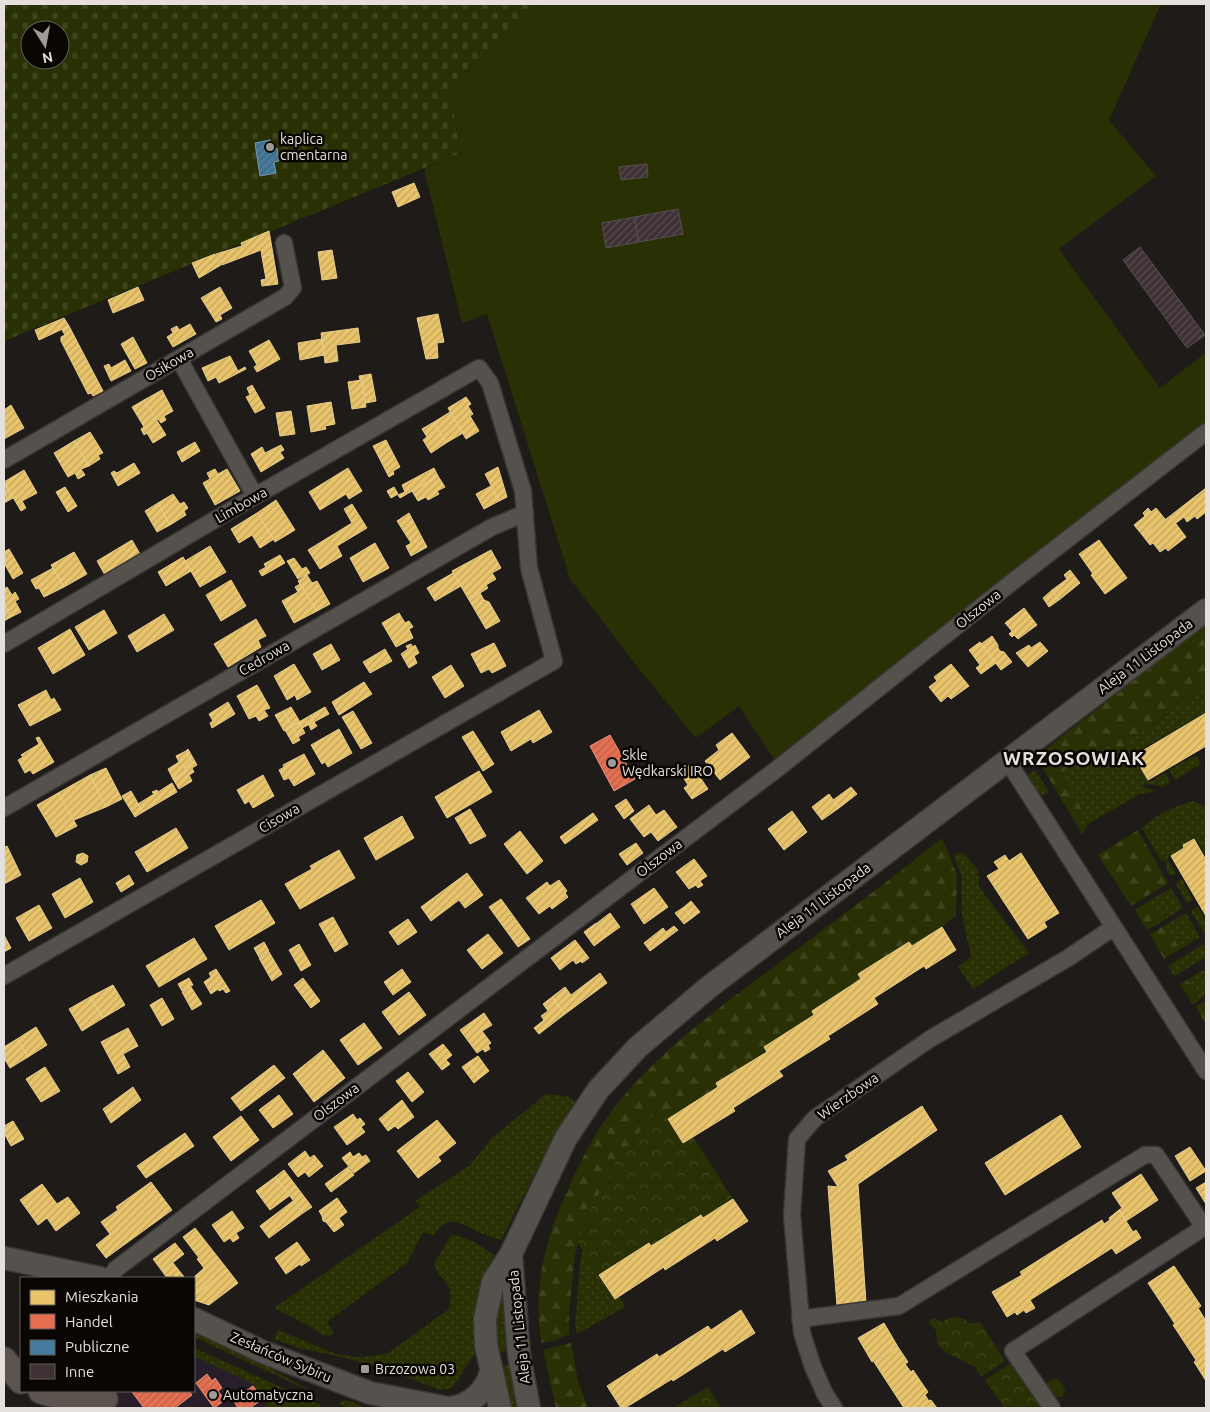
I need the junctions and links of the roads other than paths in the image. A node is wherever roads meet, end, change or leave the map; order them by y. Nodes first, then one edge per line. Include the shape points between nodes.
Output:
1 (284, 243) dead end
2 (179, 359) junction
3 (1206, 432) edge
4 (4, 460) edge
5 (255, 496) junction
6 (526, 513) junction
7 (1206, 610) edge
8 (4, 644) edge
9 (1007, 760) junction
10 (4, 808) edge
11 (1114, 927) junction
12 (4, 976) edge
13 (1206, 1071) edge
14 (1205, 1227) edge
15 (511, 1254) junction
16 (4, 1258) edge
17 (95, 1277) edge
18 (110, 1277) edge
19 (195, 1319) edge
20 (800, 1319) junction
21 (4, 1360) edge
22 (491, 1371) junction
23 (20, 1380) edge
24 (31, 1392) edge
25 (44, 1392) edge
26 (370, 1393) junction
27 (105, 1399) dead end
28 (527, 1405) edge
29 (44, 1408) edge
30 (394, 1408) edge
31 (450, 1408) edge
32 (500, 1408) edge
33 (834, 1408) edge
34 (1052, 1408) edge

1 - 2 street, Osikowa via 292,288 285,297
2 - 4 street, Osikowa
2 - 5 street
3 - 18 street, Olszowa via 778,769 248,1168
5 - 6 street, Limbowa via 480,368 490,382 524,491
5 - 8 street, Limbowa
6 - 10 street, Cedrowa via 492,527
6 - 12 street, Cisowa via 529,568 554,661
7 - 9 street, Aleja 11 Listopada
9 - 11 street
9 - 15 street, Aleja 11 Listopada via 709,987 638,1047 598,1090 566,1138
11 - 13 street
11 - 20 street, Wierzbowa via 1068,958 930,1039 815,1118 797,1139 792,1215
14 - 20 street via 1156,1155 1146,1155 899,1306
14 - 34 street via 1014,1351
15 - 22 street, Aleja 11 Listopada via 494,1282 485,1319
15 - 28 street, Aleja 11 Listopada via 518,1355
16 - 17 street
19 - 26 street, Zesłańców Sybiru via 263,1352
20 - 33 street, Wierzbowa via 813,1367
21 - 23 main road
22 - 31 street, Zesłańców Sybiru via 487,1385 475,1398
22 - 32 street, Aleja 11 Listopada
24 - 29 main road
25 - 27 main road
26 - 30 street, Zesłańców Sybiru
26 - 31 street, Zesłańców Sybiru

